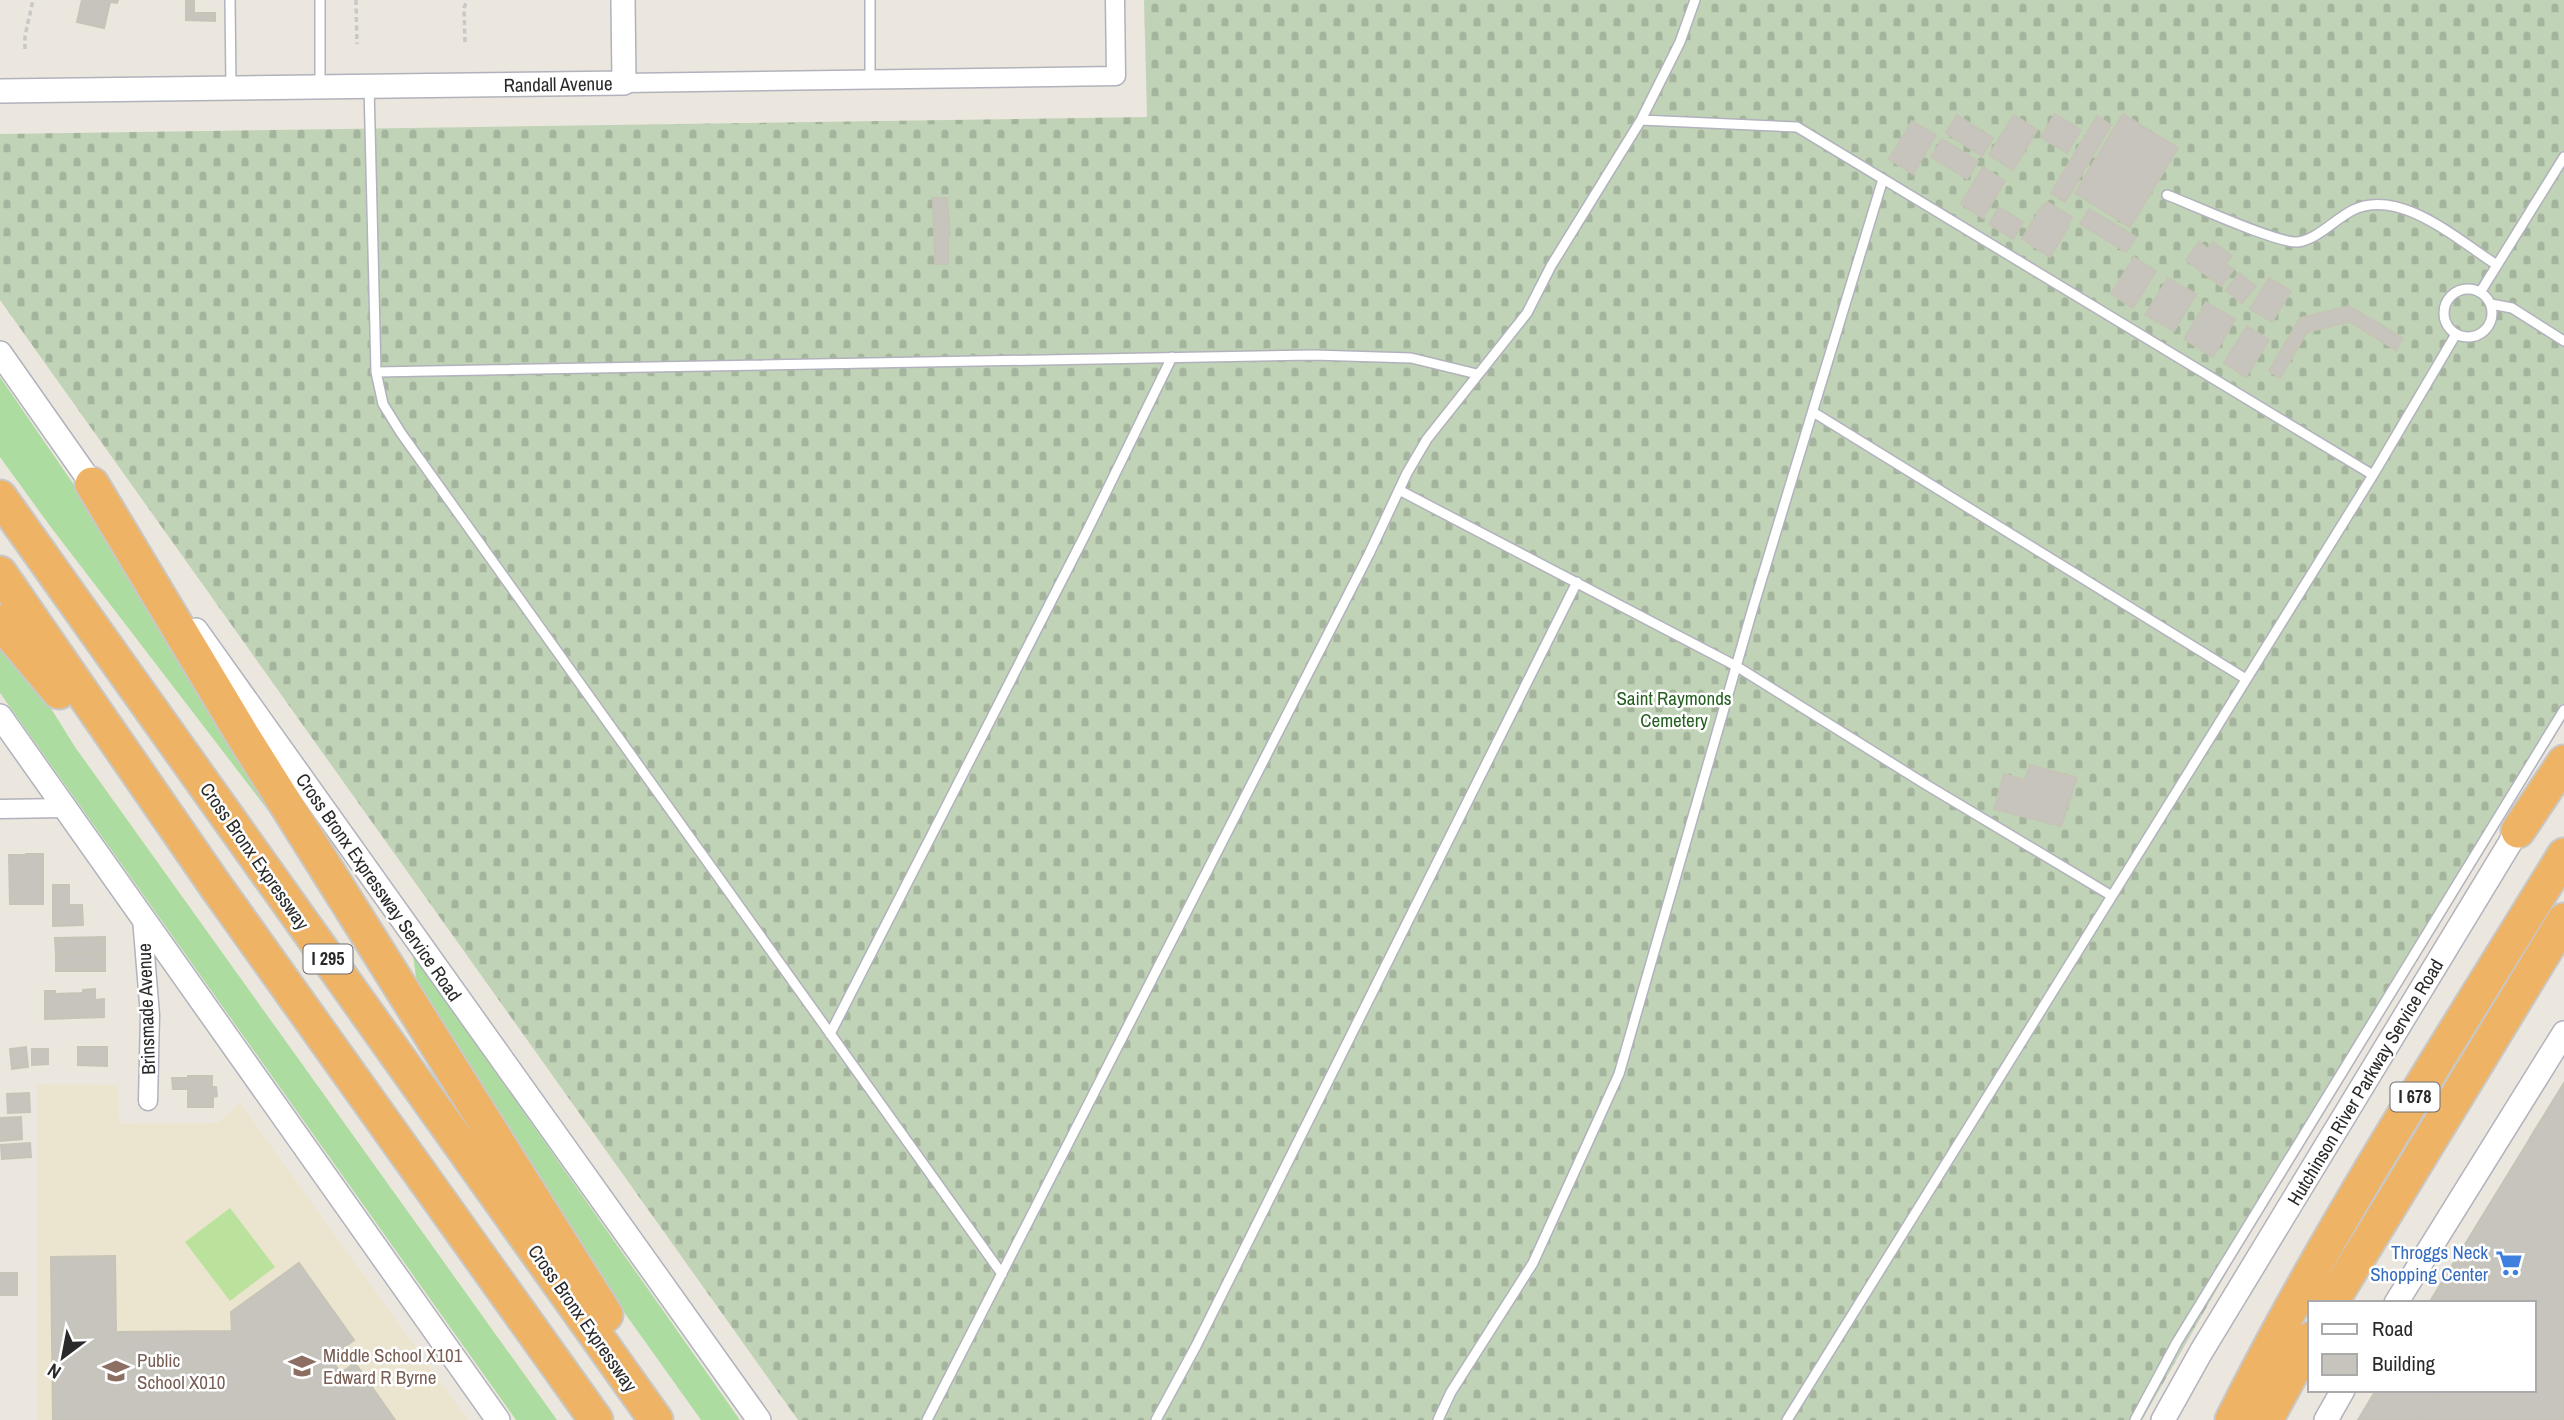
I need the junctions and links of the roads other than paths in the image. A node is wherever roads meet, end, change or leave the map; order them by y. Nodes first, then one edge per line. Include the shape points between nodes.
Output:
1 (230, 0) edge
2 (320, 0) edge
3 (623, 0) edge
4 (870, 0) edge
5 (1115, 0) edge
6 (1695, 0) edge
7 (870, 80) junction
8 (624, 83) junction
9 (369, 86) junction
10 (320, 87) junction
11 (231, 88) junction
12 (0, 91) edge
13 (1641, 120) junction
14 (2564, 156) edge
15 (1883, 179) junction
16 (2166, 195) dead end
17 (2497, 265) junction
18 (2481, 292) junction
19 (2491, 304) junction
20 (2456, 334) junction
21 (2564, 341) edge
22 (0, 353) edge
23 (1172, 357) junction
24 (376, 372) junction
25 (1477, 374) junction
26 (1812, 412) junction
27 (2372, 475) junction
28 (92, 484) junction
29 (1399, 491) junction
30 (0, 497) edge
31 (0, 573) edge
32 (1577, 582) junction
33 (0, 622) edge
34 (1736, 666) junction
35 (2246, 680) junction
36 (2564, 710) edge
37 (0, 716) edge
38 (2564, 743) edge
39 (2564, 762) edge
40 (65, 808) junction
41 (0, 809) edge
42 (2518, 831) junction
43 (2564, 855) edge
44 (217, 888) junction
45 (2112, 896) junction
46 (142, 918) junction
47 (2564, 920) edge
48 (2564, 1033) edge
49 (830, 1034) junction
50 (148, 1101) dead end
51 (1003, 1274) junction
52 (2332, 1301) edge
53 (2397, 1301) edge
54 (2272, 1343) junction
55 (2308, 1343) edge
56 (2342, 1392) edge
57 (498, 1420) edge
58 (596, 1420) edge
59 (656, 1420) edge
60 (666, 1420) edge
61 (759, 1420) edge
62 (927, 1420) edge
63 (1156, 1420) edge
64 (1438, 1420) edge
65 (1787, 1420) edge
66 (2135, 1420) edge
67 (2163, 1420) edge
68 (2214, 1420) edge
69 (2232, 1420) edge
70 (2266, 1420) edge
71 (2326, 1420) edge

1 - 11 lane
2 - 10 lane
3 - 8 street
4 - 7 lane
5 - 7 street, Randall Avenue via 1116,76
6 - 13 lane via 1680,42
7 - 8 street, Randall Avenue
8 - 9 street, Randall Avenue
9 - 10 street, Randall Avenue
9 - 24 lane
10 - 11 street, Randall Avenue
11 - 12 street, Randall Avenue
13 - 15 lane via 1797,127
13 - 25 lane via 1527,313
14 - 17 lane
15 - 26 lane
15 - 27 lane
16 - 17 lane via 2286,241 2308,239 2369,204 2387,204 2423,216
17 - 18 lane
18 - 19 lane
18 - 20 lane via 2458,290 2447,300 2446,323
19 - 20 lane via 2492,321 2481,334
19 - 21 lane via 2512,307
20 - 27 lane
22 - 28 street, Cross Bronx Expressway Service Road
23 - 24 lane
23 - 25 lane via 1411,358
23 - 49 lane
24 - 49 lane via 383,404 401,433
25 - 29 lane via 1427,439
26 - 34 lane
26 - 35 lane
27 - 35 lane
28 - 60 highway via 243,736 587,1283
28 - 61 street, Cross Bronx Expressway Service Road
29 - 32 lane
29 - 51 lane
30 - 59 highway, Cross Bronx Expressway / I 295
31 - 44 highway, I 295
32 - 34 lane
32 - 63 lane
33 - 44 highway
34 - 45 lane
34 - 64 lane via 1619,1074 1533,1262
35 - 45 lane
36 - 66 lane via 2177,1342
37 - 40 street
38 - 42 street, Hutchinson River Parkway Service Road
39 - 42 highway
40 - 41 street
40 - 46 street
42 - 67 street, Hutchinson River Parkway Service Road
43 - 54 highway, I 678 via 2381,1153
44 - 58 highway, I 295
45 - 65 lane
46 - 50 street, Brinsmade Avenue via 150,1015
46 - 57 street
47 - 52 highway, I 678
48 - 53 street
49 - 51 lane
51 - 62 lane
54 - 68 highway
54 - 69 highway
55 - 70 highway
56 - 71 street

